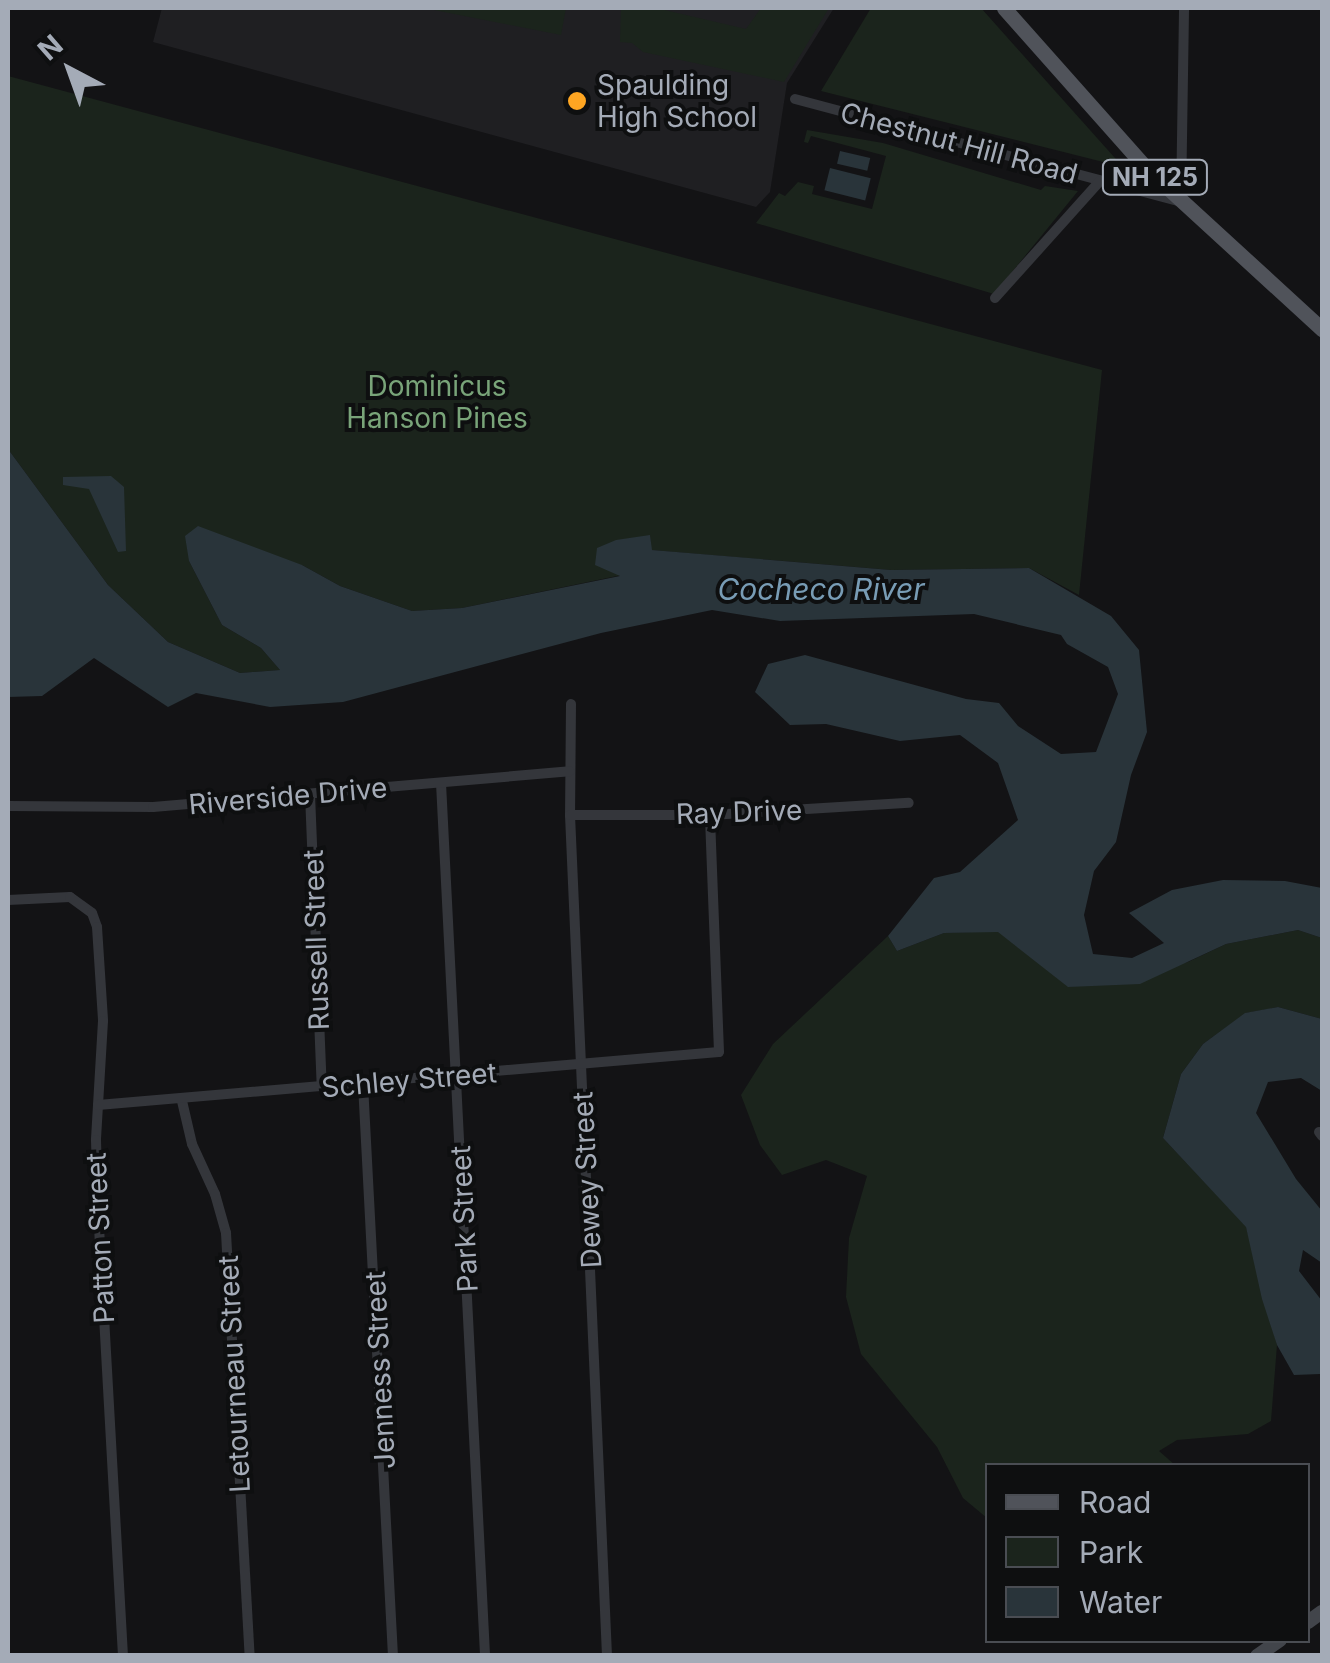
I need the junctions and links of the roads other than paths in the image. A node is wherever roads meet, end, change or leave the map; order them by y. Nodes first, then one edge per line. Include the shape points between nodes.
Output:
1 (1004, 8) edge
2 (1184, 8) edge
3 (794, 100) dead end
4 (1100, 180) junction
5 (1181, 202) junction
6 (995, 298) dead end
7 (1322, 329) edge
8 (571, 704) dead end
9 (568, 771) junction
10 (441, 782) junction
11 (310, 794) junction
12 (909, 803) dead end
13 (8, 806) edge
14 (570, 815) junction
15 (710, 815) junction
16 (8, 900) edge
17 (581, 1065) junction
18 (458, 1076) junction
19 (363, 1084) junction
20 (322, 1087) junction
21 (182, 1100) junction
22 (98, 1105) junction
23 (123, 1656) edge
24 (250, 1656) edge
25 (394, 1656) edge
26 (485, 1656) edge
27 (607, 1656) edge

1 - 5 main road, NH 125
2 - 5 street
3 - 4 street, Chestnut Hill Road
4 - 5 street, Chestnut Hill Road
4 - 6 street
5 - 7 main road, NH 125
8 - 9 street, Dewey Street
9 - 10 street, Riverside Drive
9 - 14 street, Dewey Street
10 - 11 street, Riverside Drive
10 - 18 street, Park Street
11 - 13 street, Riverside Drive via 153,807
11 - 20 street, Russell Street
12 - 15 street, Ray Drive
14 - 15 street, Ray Drive
14 - 17 street, Dewey Street
15 - 17 street, Schley Street via 719,1052
16 - 22 street, Patton Street via 70,897 92,912 100,948
17 - 18 street, Schley Street
17 - 27 street, Dewey Street
18 - 19 street, Schley Street
18 - 26 street, Park Street
19 - 20 street, Schley Street
19 - 25 street, Jenness Street
20 - 21 street, Schley Street
21 - 22 street, Schley Street
21 - 24 street, Letourneau Street via 226,1232
22 - 23 street, Patton Street

